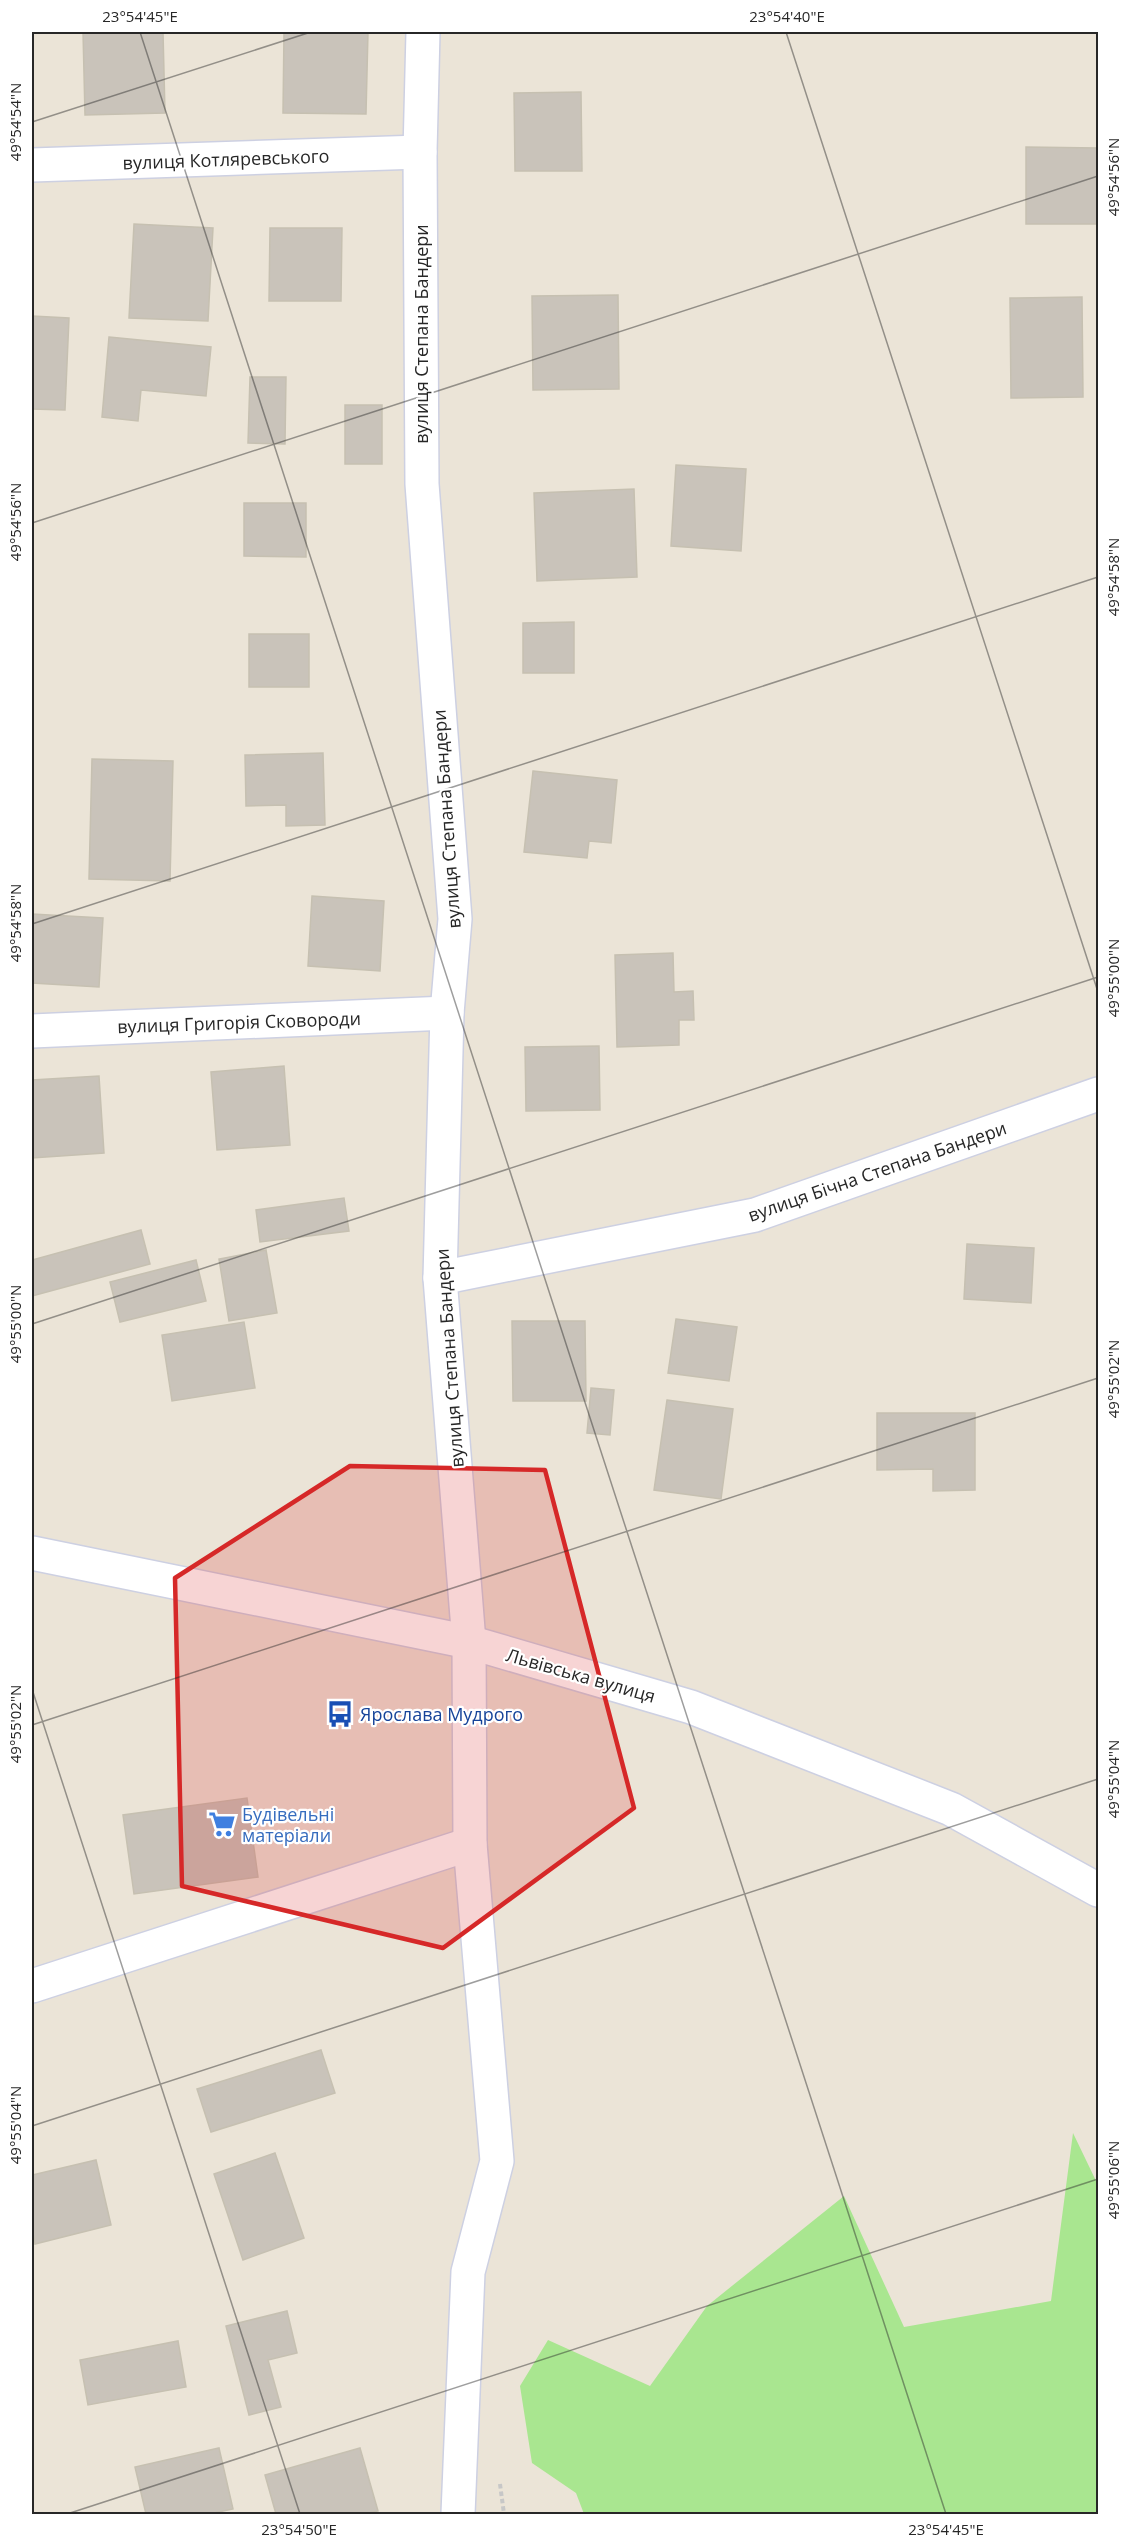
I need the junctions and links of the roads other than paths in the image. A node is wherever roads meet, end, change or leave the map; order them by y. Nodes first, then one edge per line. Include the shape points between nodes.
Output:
1 (423, 32) edge
2 (420, 152) junction
3 (32, 165) edge
4 (447, 1013) junction
5 (32, 1031) edge
6 (1098, 1094) edge
7 (440, 1278) junction
8 (32, 1553) edge
9 (469, 1642) junction
10 (470, 1844) junction
11 (1098, 1890) edge
12 (32, 1986) edge
13 (458, 2514) edge

1 - 2 street, вулиця Степана Бандери
2 - 3 street, вулиця Котляревського
2 - 4 street, вулиця Степана Бандери via 422,484 455,919
4 - 5 street, вулиця Григорія Сковороди
4 - 7 street, вулиця Степана Бандери
6 - 7 street, вулиця Бічна Степана Бандери via 755,1215
7 - 9 street, вулиця Степана Бандери
8 - 9 street, Львівська вулиця
9 - 10 street, вулиця Степана Бандери
9 - 11 street, Львівська вулиця via 692,1707 951,1809
10 - 12 street
10 - 13 street, вулиця Степана Бандери via 496,2161 468,2272

